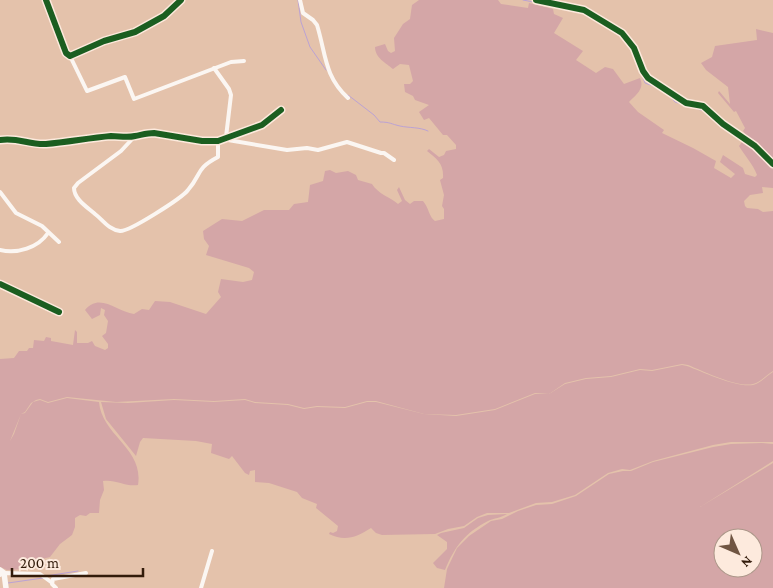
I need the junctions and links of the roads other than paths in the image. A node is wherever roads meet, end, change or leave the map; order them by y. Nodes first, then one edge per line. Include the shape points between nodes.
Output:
1 (46, 0) edge
2 (181, 0) edge
3 (300, 0) edge
4 (536, 0) edge
5 (70, 56) junction
6 (244, 61) dead end
7 (214, 68) junction
8 (348, 98) dead end
9 (281, 110) dead end
10 (135, 136) junction
11 (222, 139) junction
12 (0, 140) edge
13 (394, 160) dead end
14 (773, 164) edge
15 (0, 192) edge
16 (48, 233) junction
17 (59, 242) dead end
18 (0, 250) edge
19 (0, 284) edge
20 (59, 312) dead end
21 (212, 551) dead end
22 (1, 573) edge
23 (86, 573) dead end
24 (52, 582) junction
25 (6, 588) edge
26 (56, 588) edge
27 (201, 588) edge

1 - 5 street via 66,54
2 - 5 street via 164,16 140,30
3 - 8 street via 303,13 317,25 330,76
4 - 14 street via 584,10 622,33 634,48 648,78 686,103 703,106
5 - 7 street via 86,91 125,76 134,99
6 - 7 street
7 - 11 street via 231,95
9 - 11 street via 262,125
10 - 11 street via 154,132 202,141
10 - 11 street via 74,188 76,197 84,205 111,228 121,231 146,220 189,190 204,165 218,157
10 - 12 street via 44,144 12,138
11 - 13 street via 287,150 318,150 347,142 384,152
15 - 16 street via 16,213 38,223
16 - 17 street
16 - 18 street via 43,240 28,248 10,252
19 - 20 street
21 - 27 street
22 - 24 street via 40,574
22 - 25 street
23 - 24 street via 53,579
24 - 26 street

